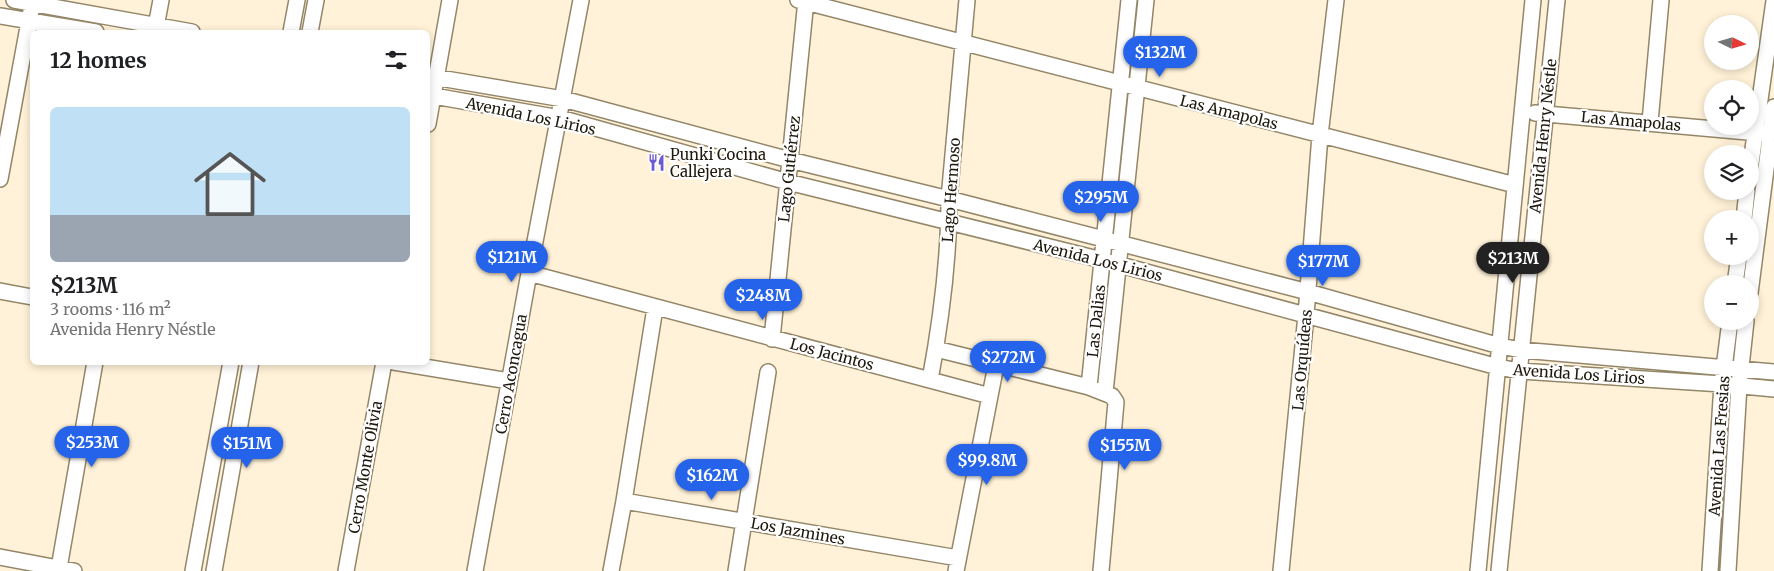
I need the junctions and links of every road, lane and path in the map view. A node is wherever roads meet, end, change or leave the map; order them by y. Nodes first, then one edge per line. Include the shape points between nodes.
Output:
1 (14, 0) edge
2 (161, 0) edge
3 (297, 0) edge
4 (316, 0) edge
5 (450, 0) edge
6 (581, 0) edge
7 (968, 0) edge
8 (1129, 0) edge
9 (1146, 0) edge
10 (1336, 0) edge
11 (1533, 0) edge
12 (1556, 0) edge
13 (1660, 0) edge
14 (1774, 0) edge
15 (33, 1) edge
16 (803, 1) edge
17 (0, 16) edge
18 (29, 19) junction
19 (155, 29) edge
20 (86, 30) edge
21 (291, 30) edge
22 (310, 30) edge
23 (964, 42) junction
24 (432, 77) edge
25 (1121, 84) junction
26 (1136, 88) junction
27 (430, 96) edge
28 (563, 99) junction
29 (1774, 107) edge
30 (1523, 112) junction
31 (1545, 114) junction
32 (560, 118) junction
33 (1650, 122) junction
34 (1762, 133) junction
35 (1320, 135) junction
36 (1758, 145) edge
37 (790, 160) junction
38 (0, 176) edge
39 (788, 182) junction
40 (1515, 185) junction
41 (950, 199) junction
42 (949, 223) junction
43 (1104, 240) junction
44 (1120, 244) junction
45 (1102, 260) junction
46 (1118, 264) junction
47 (529, 272) junction
48 (1751, 275) edge
49 (0, 292) edge
50 (1308, 292) junction
51 (30, 297) edge
52 (655, 308) junction
53 (1306, 315) junction
54 (1729, 330) edge
55 (1745, 330) edge
56 (772, 339) junction
57 (1500, 346) junction
58 (936, 349) junction
59 (1521, 350) junction
60 (996, 364) junction
61 (96, 365) edge
62 (230, 365) edge
63 (250, 365) edge
64 (383, 365) edge
65 (412, 365) edge
66 (1725, 366) junction
67 (1498, 367) junction
68 (1741, 368) junction
69 (1519, 371) junction
70 (768, 372) dead end
71 (1774, 372) edge
72 (930, 380) junction
73 (509, 381) junction
74 (1722, 384) junction
75 (1739, 385) junction
76 (1089, 387) junction
77 (1774, 389) edge
78 (1104, 392) junction
79 (990, 396) junction
80 (624, 501) junction
81 (744, 522) junction
82 (0, 557) edge
83 (957, 565) edge
84 (66, 570) edge
85 (193, 571) edge
86 (214, 571) edge
87 (346, 571) edge
88 (475, 571) edge
89 (611, 571) edge
90 (736, 571) edge
91 (1101, 571) edge
92 (1281, 571) edge
93 (1478, 571) edge
94 (1499, 571) edge
95 (1710, 571) edge
96 (1728, 571) edge

1 - 15 street
2 - 19 street
3 - 21 street
4 - 22 street
5 - 24 street
6 - 28 street, Cerro Aconcagua
7 - 23 street, Lago Hermoso
8 - 25 street, Las Dalias
9 - 26 street, Las Dalias
10 - 35 street, Las Orquídeas
11 - 30 street, Avenida Henry Néstle
12 - 31 street, Avenida Henry Néstle
13 - 33 street
14 - 34 street
15 - 18 street
15 - 19 street
16 - 23 street, Las Amapolas
16 - 37 street, Lago Gutiérrez
17 - 18 street
18 - 20 street
18 - 38 street
23 - 25 street, Las Amapolas
23 - 41 street, Lago Hermoso
24 - 27 street
24 - 28 street, Avenida Los Lirios
25 - 26 street, Las Amapolas
25 - 43 street, Las Dalias
26 - 35 street, Las Amapolas
26 - 44 street, Las Dalias
27 - 32 street, Avenida Los Lirios
28 - 32 street, Cerro Aconcagua
28 - 37 street, Avenida Los Lirios
29 - 34 street
30 - 31 street, Las Amapolas
30 - 40 street, Avenida Henry Néstle
31 - 33 street, Las Amapolas
31 - 59 street, Avenida Henry Néstle
32 - 39 street, Avenida Los Lirios
32 - 47 street, Cerro Aconcagua
33 - 34 street, Las Amapolas
34 - 36 street
34 - 48 street
35 - 40 street, Las Amapolas
35 - 50 street, Las Orquídeas
37 - 39 street, Lago Gutiérrez
37 - 41 street, Avenida Los Lirios
39 - 42 street, Avenida Los Lirios
39 - 56 street, Lago Gutiérrez
40 - 57 street, Avenida Henry Néstle
41 - 42 street, Lago Hermoso
41 - 43 street, Avenida Los Lirios
42 - 45 street, Avenida Los Lirios
42 - 58 street, Lago Hermoso
43 - 44 street, Avenida Los Lirios
43 - 45 street, Las Dalias
44 - 46 street, Las Dalias
44 - 50 street, Avenida Los Lirios
45 - 46 street, Avenida Los Lirios
45 - 76 street, Las Dalias
46 - 53 street, Avenida Los Lirios
46 - 78 street, Las Dalias
47 - 52 street, Los Jacintos
47 - 73 street, Cerro Aconcagua
49 - 51 street
50 - 53 street, Las Orquídeas
50 - 57 street, Avenida Los Lirios
52 - 56 street, Los Jacintos
52 - 80 street
53 - 67 street, Avenida Los Lirios
53 - 92 street, Las Orquídeas
54 - 66 street, Avenida Las Fresias
55 - 68 street, Avenida Las Fresias
56 - 72 street, Los Jacintos
57 - 59 street, Avenida Los Lirios
57 - 67 street, Avenida Henry Néstle
58 - 60 street
58 - 72 street, Lago Hermoso
59 - 66 street, Avenida Los Lirios
59 - 69 street, Avenida Henry Néstle
60 - 76 street
60 - 79 street
61 - 84 street
62 - 85 street
63 - 86 street
64 - 87 street, Cerro Monte Olivia
65 - 73 street
66 - 68 street, Avenida Los Lirios
66 - 74 street, Avenida Las Fresias
67 - 69 street, Avenida Los Lirios
67 - 93 street, Avenida Henry Néstle
68 - 71 street, Avenida Los Lirios
68 - 75 street, Avenida Las Fresias
69 - 74 street, Avenida Los Lirios
69 - 94 street, Avenida Henry Néstle
70 - 81 street
72 - 79 street, Los Jacintos
73 - 88 street, Cerro Aconcagua
74 - 75 street, Avenida Los Lirios
74 - 95 street, Avenida Las Fresias
75 - 77 street, Avenida Los Lirios
75 - 96 street, Avenida Las Fresias
76 - 78 street
78 - 91 street via 1116,402
79 - 83 street
80 - 81 street, Los Jazmines
80 - 89 street
81 - 83 street, Los Jazmines
81 - 90 street
82 - 84 street

